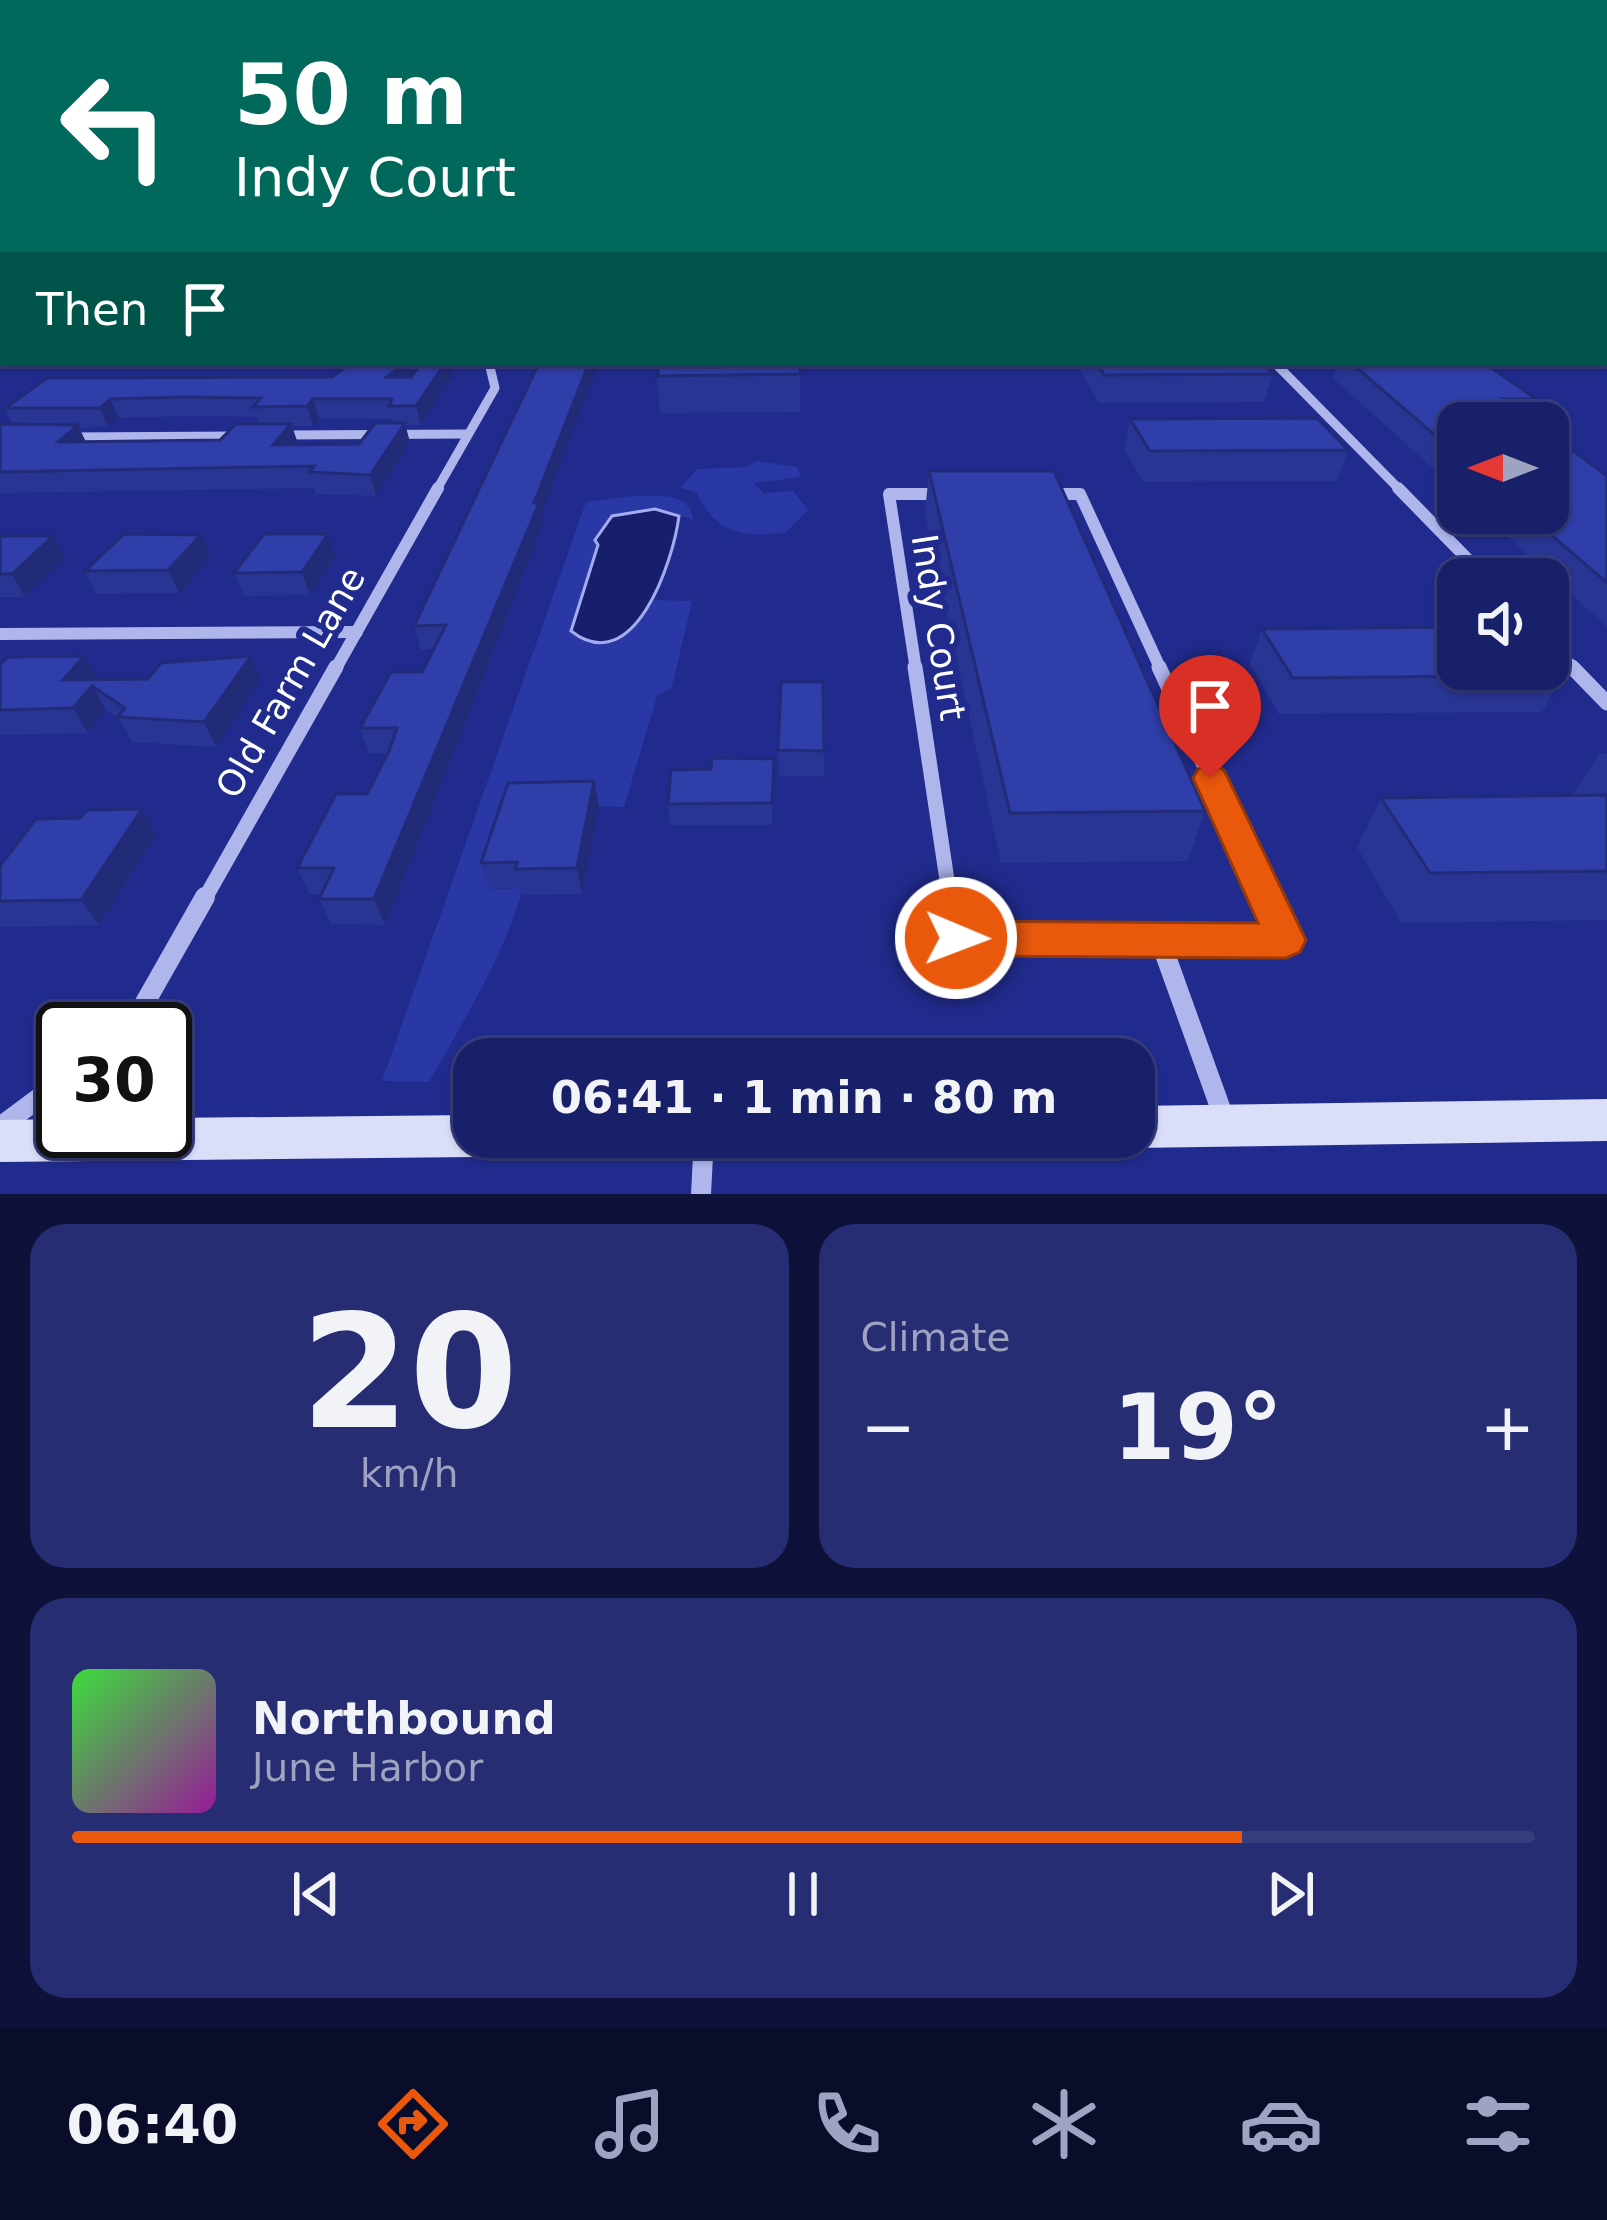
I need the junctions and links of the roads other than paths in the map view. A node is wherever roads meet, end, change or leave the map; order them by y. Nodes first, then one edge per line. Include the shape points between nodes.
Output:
1 (1278, 366) edge
2 (490, 367) dead end
3 (469, 434) junction
4 (281, 435) edge
5 (258, 436) edge
6 (47, 437) edge
7 (961, 494) edge
8 (1032, 494) edge
9 (1465, 558) edge
10 (357, 632) junction
11 (0, 634) edge
12 (1569, 664) edge
13 (1607, 703) edge
14 (1160, 940) junction
15 (145, 1002) edge
16 (36, 1100) edge
17 (1607, 1120) edge
18 (192, 1122) edge
19 (1226, 1125) junction
20 (1155, 1126) edge
21 (0, 1127) edge
22 (453, 1135) edge
23 (36, 1137) edge
24 (0, 1141) edge
25 (703, 1158) edge
26 (701, 1194) edge

1 - 9 street
2 - 3 street, Old Farm Lane via 495,388
3 - 4 street
3 - 10 street, Old Farm Lane
5 - 6 street
7 - 14 street, Indy Court via 889,494 956,938
8 - 14 street, Indy Court via 1080,494 1286,940
10 - 11 street
10 - 15 street, Old Farm Lane
12 - 13 street
14 - 19 street
16 - 21 street
17 - 19 main road
18 - 22 main road
19 - 20 main road
23 - 24 main road
25 - 26 street

